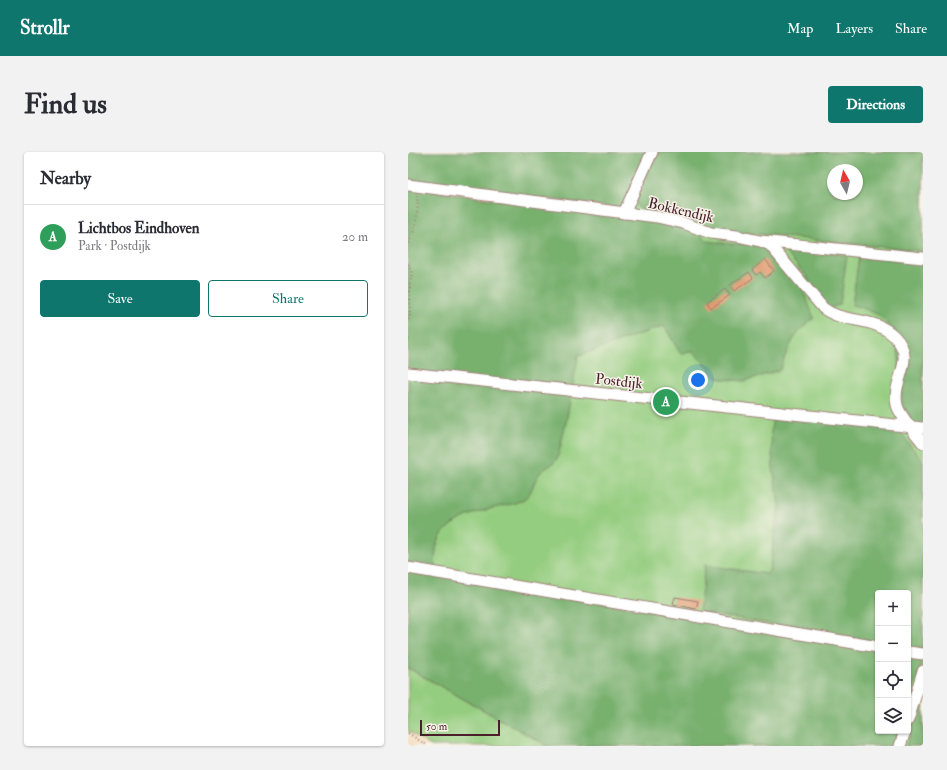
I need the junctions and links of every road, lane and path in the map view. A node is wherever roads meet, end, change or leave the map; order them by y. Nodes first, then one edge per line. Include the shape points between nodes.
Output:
1 (652, 152) edge
2 (412, 186) edge
3 (624, 213) junction
4 (760, 241) junction
5 (408, 243) edge
6 (923, 258) edge
7 (408, 264) edge
8 (409, 292) edge
9 (408, 321) edge
10 (408, 373) edge
11 (911, 427) junction
12 (923, 428) edge
13 (923, 443) edge
14 (408, 568) edge
15 (875, 646) edge
16 (911, 652) edge
17 (923, 654) edge
18 (923, 671) edge
19 (911, 710) edge
20 (408, 733) edge
21 (904, 734) edge
22 (428, 746) edge
23 (900, 746) edge

1 - 3 street
2 - 3 street, Bokkendijk
2 - 5 path via 418,202 417,216
3 - 4 street, Bokkendijk via 657,217 711,233
4 - 6 street, Bokkendijk
4 - 11 street via 770,245 830,313 885,328 894,336 902,347 905,360 898,384 897,407
7 - 8 path via 412,273
8 - 9 path
10 - 11 street, Postdijk
11 - 12 street, Postdijk
11 - 13 street
14 - 15 street
16 - 17 street
18 - 19 street
20 - 22 path
21 - 23 street

